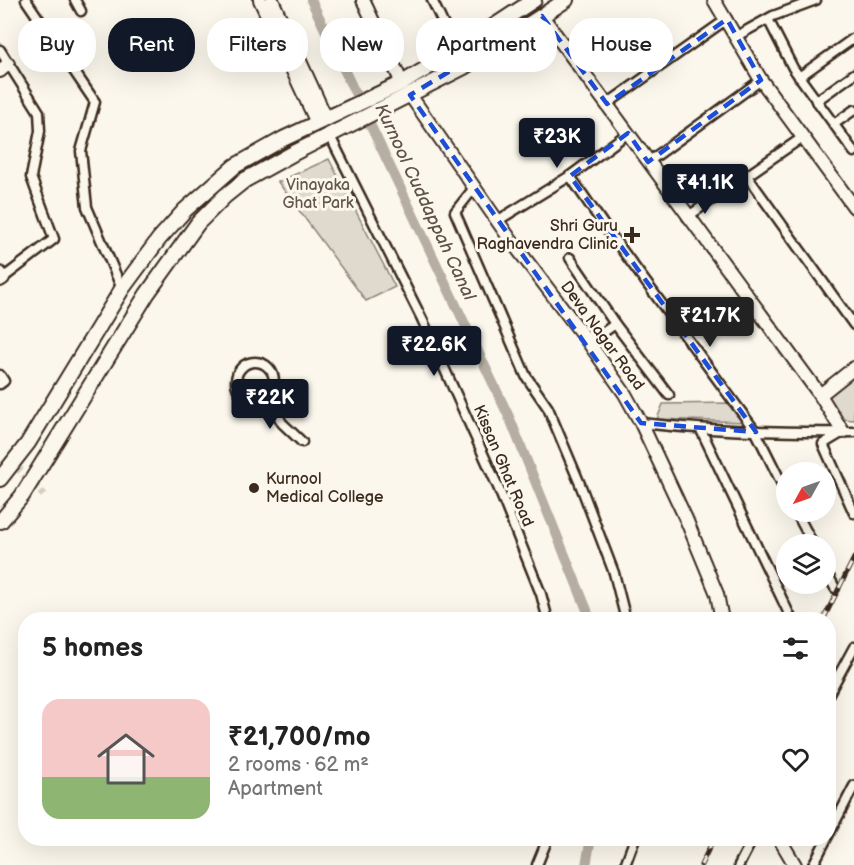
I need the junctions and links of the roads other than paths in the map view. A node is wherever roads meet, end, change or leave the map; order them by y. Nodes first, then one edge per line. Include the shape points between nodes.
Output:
1 (26, 0) edge
2 (75, 0) edge
3 (260, 0) edge
4 (272, 0) edge
5 (363, 0) edge
6 (432, 0) edge
7 (566, 0) edge
8 (714, 0) edge
9 (816, 0) edge
10 (529, 1) edge
11 (81, 12) dead end
12 (542, 16) junction
13 (440, 18) edge
14 (504, 18) edge
15 (727, 19) junction
16 (768, 19) junction
17 (735, 37) junction
18 (854, 38) edge
19 (0, 50) edge
20 (4, 67) edge
21 (421, 72) edge
22 (854, 74) edge
23 (799, 77) junction
24 (761, 80) junction
25 (402, 83) junction
26 (410, 95) junction
27 (816, 100) junction
28 (607, 104) junction
29 (854, 110) edge
30 (326, 118) junction
31 (834, 124) junction
32 (334, 131) junction
33 (628, 134) junction
34 (803, 137) junction
35 (853, 148) edge
36 (648, 162) junction
37 (570, 176) junction
38 (747, 176) junction
39 (474, 188) junction
40 (854, 207) edge
41 (687, 217) junction
42 (497, 221) junction
43 (570, 258) dead end
44 (1, 277) edge
45 (122, 289) junction
46 (615, 324) junction
47 (854, 325) edge
48 (589, 343) junction
49 (854, 368) edge
50 (0, 375) edge
51 (0, 384) edge
52 (267, 395) junction
53 (669, 395) dead end
54 (820, 395) junction
55 (641, 423) junction
56 (700, 430) junction
57 (756, 432) junction
58 (848, 432) edge
59 (302, 442) dead end
60 (776, 472) edge
61 (0, 479) edge
62 (854, 513) edge
63 (0, 521) edge
64 (546, 612) edge
65 (624, 612) edge
66 (720, 612) edge
67 (788, 612) edge
68 (854, 647) edge
69 (836, 680) edge
70 (854, 786) edge
71 (836, 820) edge
72 (545, 846) edge
73 (632, 846) edge
74 (749, 846) edge
75 (784, 846) edge
76 (822, 846) edge
77 (537, 865) edge
78 (625, 865) edge
79 (739, 865) edge
80 (795, 865) edge
81 (813, 865) edge

1 - 45 street via 95,102 81,151 87,207
2 - 11 street
3 - 30 street
4 - 30 street
5 - 25 street
6 - 13 street
7 - 12 main road
8 - 15 street
9 - 16 street
10 - 14 main road
12 - 26 main road via 464,67
12 - 28 street
15 - 17 street
15 - 28 street
16 - 17 street
16 - 23 street
17 - 24 street
18 - 23 street
19 - 20 street
20 - 44 street via 39,112 40,131 31,177 54,239
21 - 25 main road
22 - 27 street
23 - 27 street
24 - 34 street
24 - 36 street
25 - 30 main road
26 - 32 main road
26 - 39 street, Deva Nagar Road
27 - 31 street
28 - 33 street
29 - 31 street
30 - 45 main road via 235,166 178,218
31 - 35 street
32 - 63 main road via 245,180 198,223 147,294 22,495
32 - 64 street, Kissan Ghat Road via 498,487
33 - 36 street
33 - 37 street
34 - 38 street
34 - 40 street
36 - 41 street
37 - 42 street
37 - 57 street
38 - 41 street
38 - 47 street
39 - 42 street, Deva Nagar Road
39 - 65 street via 455,212 526,376 548,408 580,483 614,573
41 - 54 street
42 - 48 street, Deva Nagar Road
43 - 46 street
45 - 61 main road via 28,443
46 - 48 street
46 - 53 street
48 - 55 street, Deva Nagar Road
49 - 54 street
50 - 51 street via 4,381
52 - 52 street via 273,382 267,367 256,362 240,369 236,381 240,393 256,400
52 - 59 street via 282,423
54 - 58 street
55 - 56 street
55 - 66 street, Deva Nagar Road via 686,519 717,594
56 - 57 street
56 - 67 street
57 - 58 street
57 - 60 street
58 - 62 street via 823,444
68 - 69 street
70 - 71 street
72 - 77 street
73 - 78 street
74 - 79 street
75 - 80 street
76 - 81 street

